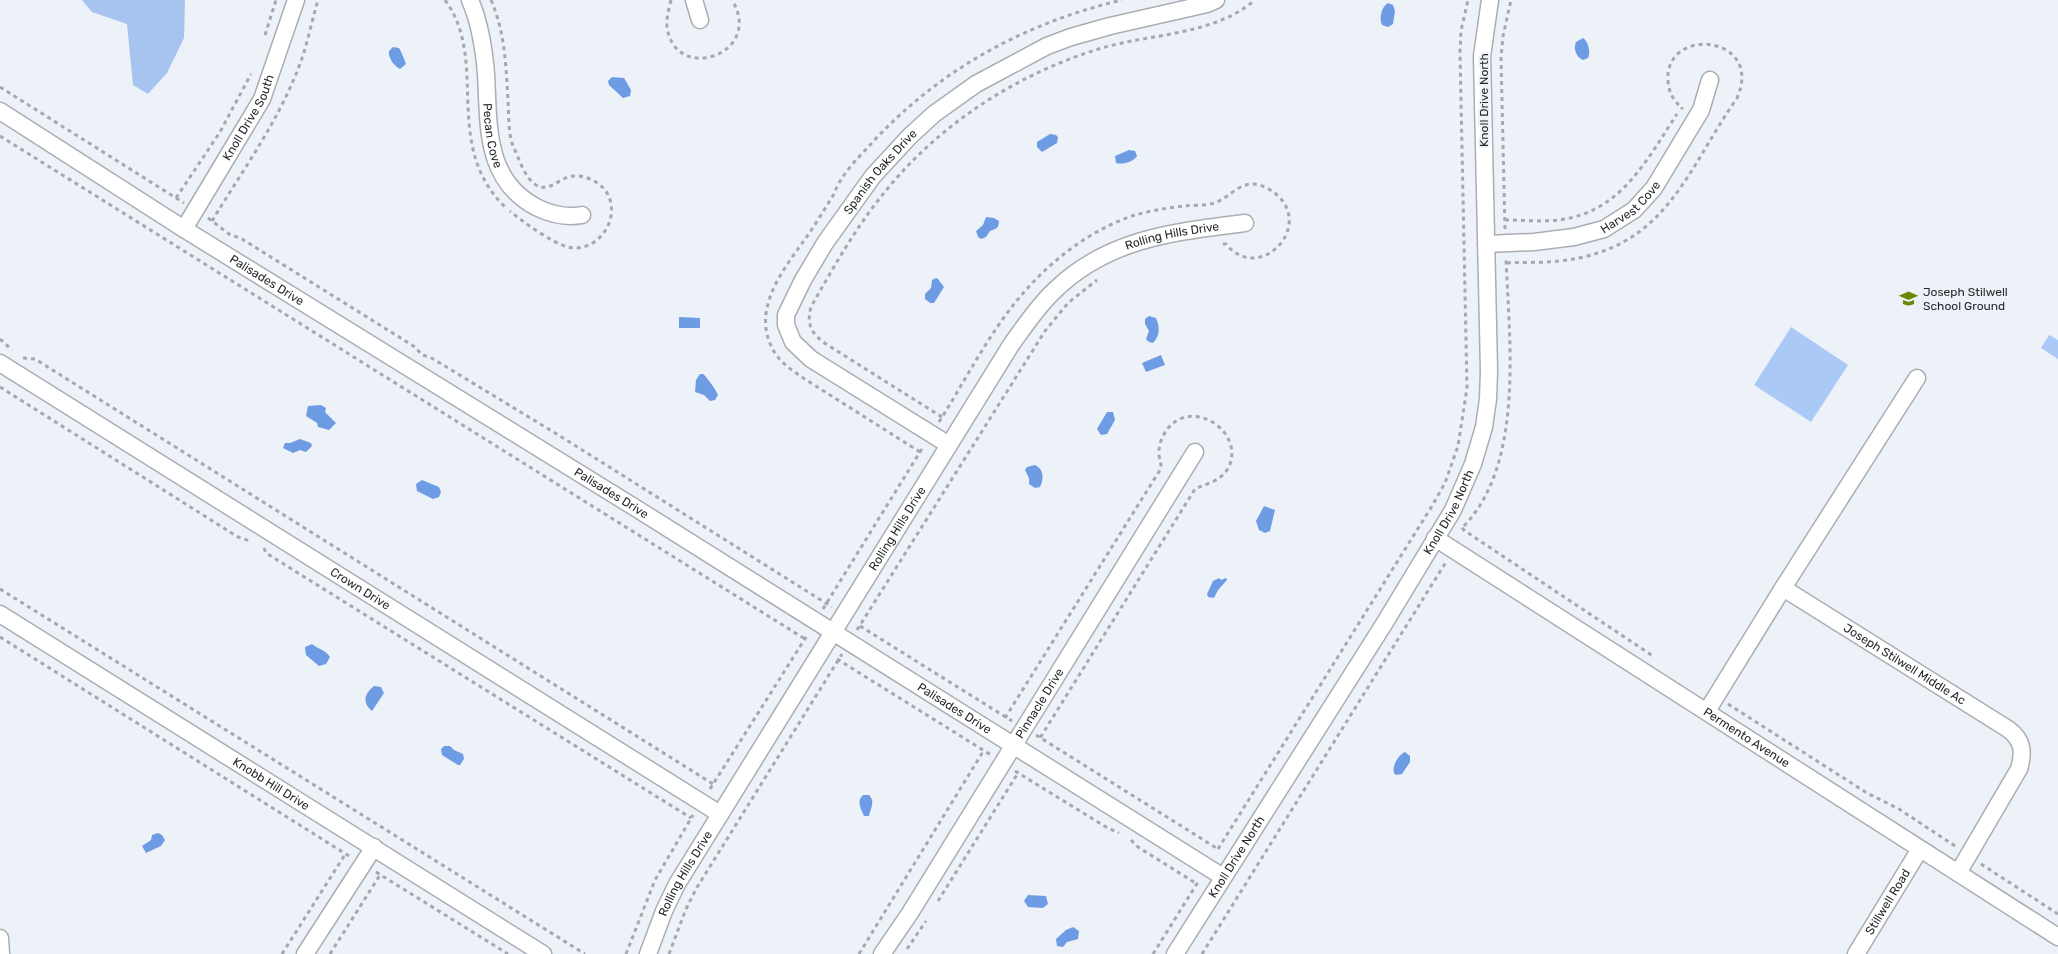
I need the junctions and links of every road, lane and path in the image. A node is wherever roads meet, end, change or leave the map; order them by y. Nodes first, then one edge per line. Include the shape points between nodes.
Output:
1 (276, 0) edge
2 (296, 0) edge
3 (445, 0) edge
4 (470, 0) edge
5 (491, 0) edge
6 (694, 0) edge
7 (1122, 0) edge
8 (1216, 0) edge
9 (1255, 0) edge
10 (1468, 0) edge
11 (1490, 0) edge
12 (1511, 0) edge
13 (700, 20) dead end
14 (265, 36) dead end
15 (253, 70) dead end
16 (1710, 80) dead end
17 (0, 87) edge
18 (0, 111) edge
19 (0, 136) edge
20 (176, 198) junction
21 (195, 210) junction
22 (582, 215) dead end
23 (1505, 220) junction
24 (1245, 223) dead end
25 (184, 228) junction
26 (1506, 243) junction
27 (1217, 244) dead end
28 (1486, 244) junction
29 (1507, 263) junction
30 (1099, 279) dead end
31 (0, 338) edge
32 (14, 352) dead end
33 (18, 356) dead end
34 (0, 363) edge
35 (1917, 378) dead end
36 (0, 387) edge
37 (942, 417) junction
38 (931, 434) junction
39 (949, 445) junction
40 (920, 452) junction
41 (1195, 452) dead end
42 (1462, 528) junction
43 (1435, 538) junction
44 (253, 542) dead end
45 (259, 544) dead end
46 (1452, 549) junction
47 (1783, 588) junction
48 (0, 589) edge
49 (826, 604) junction
50 (0, 614) edge
51 (844, 615) junction
52 (816, 621) junction
53 (860, 626) junction
54 (833, 632) junction
55 (0, 637) edge
56 (804, 639) junction
57 (850, 642) junction
58 (822, 650) junction
59 (839, 660) junction
60 (1660, 660) dead end
61 (1716, 696) junction
62 (1707, 711) junction
63 (1024, 728) junction
64 (1013, 745) junction
65 (1002, 762) junction
66 (713, 784) junction
67 (701, 803) junction
68 (720, 814) junction
69 (691, 818) junction
70 (374, 847) junction
71 (1218, 849) junction
72 (1920, 849) junction
73 (346, 853) junction
74 (1968, 855) junction
75 (363, 864) junction
76 (1207, 867) junction
77 (1958, 873) junction
78 (380, 875) junction
79 (1222, 877) junction
80 (1197, 884) junction
81 (2058, 914) edge
82 (2058, 937) edge
83 (282, 954) edge
84 (305, 954) edge
85 (330, 954) edge
86 (508, 954) edge
87 (543, 954) edge
88 (585, 954) edge
89 (626, 954) edge
90 (648, 954) edge
91 (669, 954) edge
92 (882, 954) edge
93 (1153, 954) edge
94 (1175, 954) edge
95 (1202, 954) edge
96 (1856, 954) edge

1 - 14 path
2 - 21 street, Knoll Drive South via 262,99
3 - 5 path via 452,9 462,38 472,148 484,182 501,203 530,226 559,244 582,247 604,234 610,224 611,203 601,185 590,179 568,177 546,188 538,186 527,174 512,143 504,40
4 - 22 street, Pecan Cove via 483,49 491,148 499,172 532,205 568,218
6 - 13 street
7 - 40 path via 1071,13 1005,41 925,94 857,159 775,282 768,301 765,327 775,353 800,376
8 - 38 street, Spanish Oaks Drive via 1071,37 1047,46 976,84 910,136 873,176 825,243 786,315 786,325 793,342 811,359
9 - 37 path via 1234,14 1196,29 1102,48 1035,73 956,123 884,193 815,299 808,317 809,326 813,334 826,344
10 - 71 path via 1460,52 1467,388 1458,446 1445,483 1432,506
11 - 28 street, Knoll Drive North via 1482,56
12 - 23 path via 1501,58
15 - 20 path via 220,132
16 - 26 street, Harvest Cove via 1702,110 1654,188 1634,210 1604,229 1574,237
17 - 20 path
18 - 25 street, Palisades Drive
19 - 56 path
20 - 21 path
21 - 25 street, Knoll Drive South
21 - 49 path via 415,347 422,355 560,436
23 - 26 path
23 - 29 path via 1559,220 1580,216 1610,200 1630,183 1682,108 1671,95 1668,76 1678,56 1690,46 1712,44 1732,54 1739,63 1742,87 1737,98 1673,200 1644,228 1608,249 1585,255 1561,261
24 - 39 street, Rolling Hills Drive via 1149,238 1115,250 1077,272 1039,306
25 - 52 street, Palisades Drive
26 - 28 street, Harvest Cove
26 - 29 path
27 - 37 path via 1226,244 1234,252 1250,258 1272,253 1287,234 1290,219 1281,199 1265,187 1254,184 1233,191 1214,203 1166,208 1132,216 1109,226 1059,257 1018,299
28 - 43 street, Knoll Drive North via 1490,371 1484,428 1453,510
29 - 42 path via 1510,372 1504,437 1488,492
30 - 53 path via 1068,303 1045,331
31 - 32 path
33 - 66 path via 35,359
34 - 67 street, Crown Drive
35 - 47 street
36 - 44 path via 238,537
37 - 38 path
38 - 39 street, Spanish Oaks Drive
38 - 40 path
39 - 51 street, Rolling Hills Drive
40 - 49 path
41 - 63 street, Pinnacle Drive
42 - 46 path
42 - 60 path via 1520,570
43 - 46 street, Permento Avenue
43 - 79 street, Knoll Drive North via 1384,624
45 - 69 path via 266,553
46 - 62 street, Permento Avenue
46 - 95 path
47 - 61 street
47 - 74 street, Joseph Stilwell Middle Ac via 2016,735 2022,752 2019,769
48 - 88 path
49 - 51 path
49 - 52 path
50 - 70 street, Knobb Hill Drive
51 - 53 path
51 - 54 street, Rolling Hills Drive
52 - 54 street, Palisades Drive
52 - 56 path
53 - 57 path
53 - 63 path
54 - 57 street, Palisades Drive
54 - 58 street, Rolling Hills Drive
55 - 73 path
56 - 58 path
56 - 66 path
57 - 59 path
57 - 64 street, Palisades Drive
58 - 59 path
58 - 68 street, Rolling Hills Drive
59 - 65 path
59 - 91 path via 696,889
61 - 62 street
61 - 74 path
62 - 72 street, Permento Avenue
63 - 64 street, Pinnacle Drive
63 - 71 path
64 - 65 street, Pinnacle Drive
64 - 76 street, Palisades Drive
65 - 80 path via 1106,827 1127,836 1138,847
65 - 92 street, Pinnacle Drive
66 - 67 path
67 - 68 street, Crown Drive
67 - 69 path
68 - 90 street, Rolling Hills Drive via 677,884
69 - 89 path via 655,880
70 - 75 street
70 - 87 street, Knobb Hill Drive
71 - 76 path
72 - 77 street, Permento Avenue
72 - 96 street, Stillwell Road
73 - 75 path
73 - 83 path
74 - 77 street, Joseph Stilwell Middle Ac
74 - 81 path
75 - 78 path
75 - 84 street
76 - 79 street, Palisades Drive
76 - 80 path
77 - 82 street, Permento Avenue
78 - 85 path
78 - 86 path
79 - 94 street, Knoll Drive North
80 - 93 path

